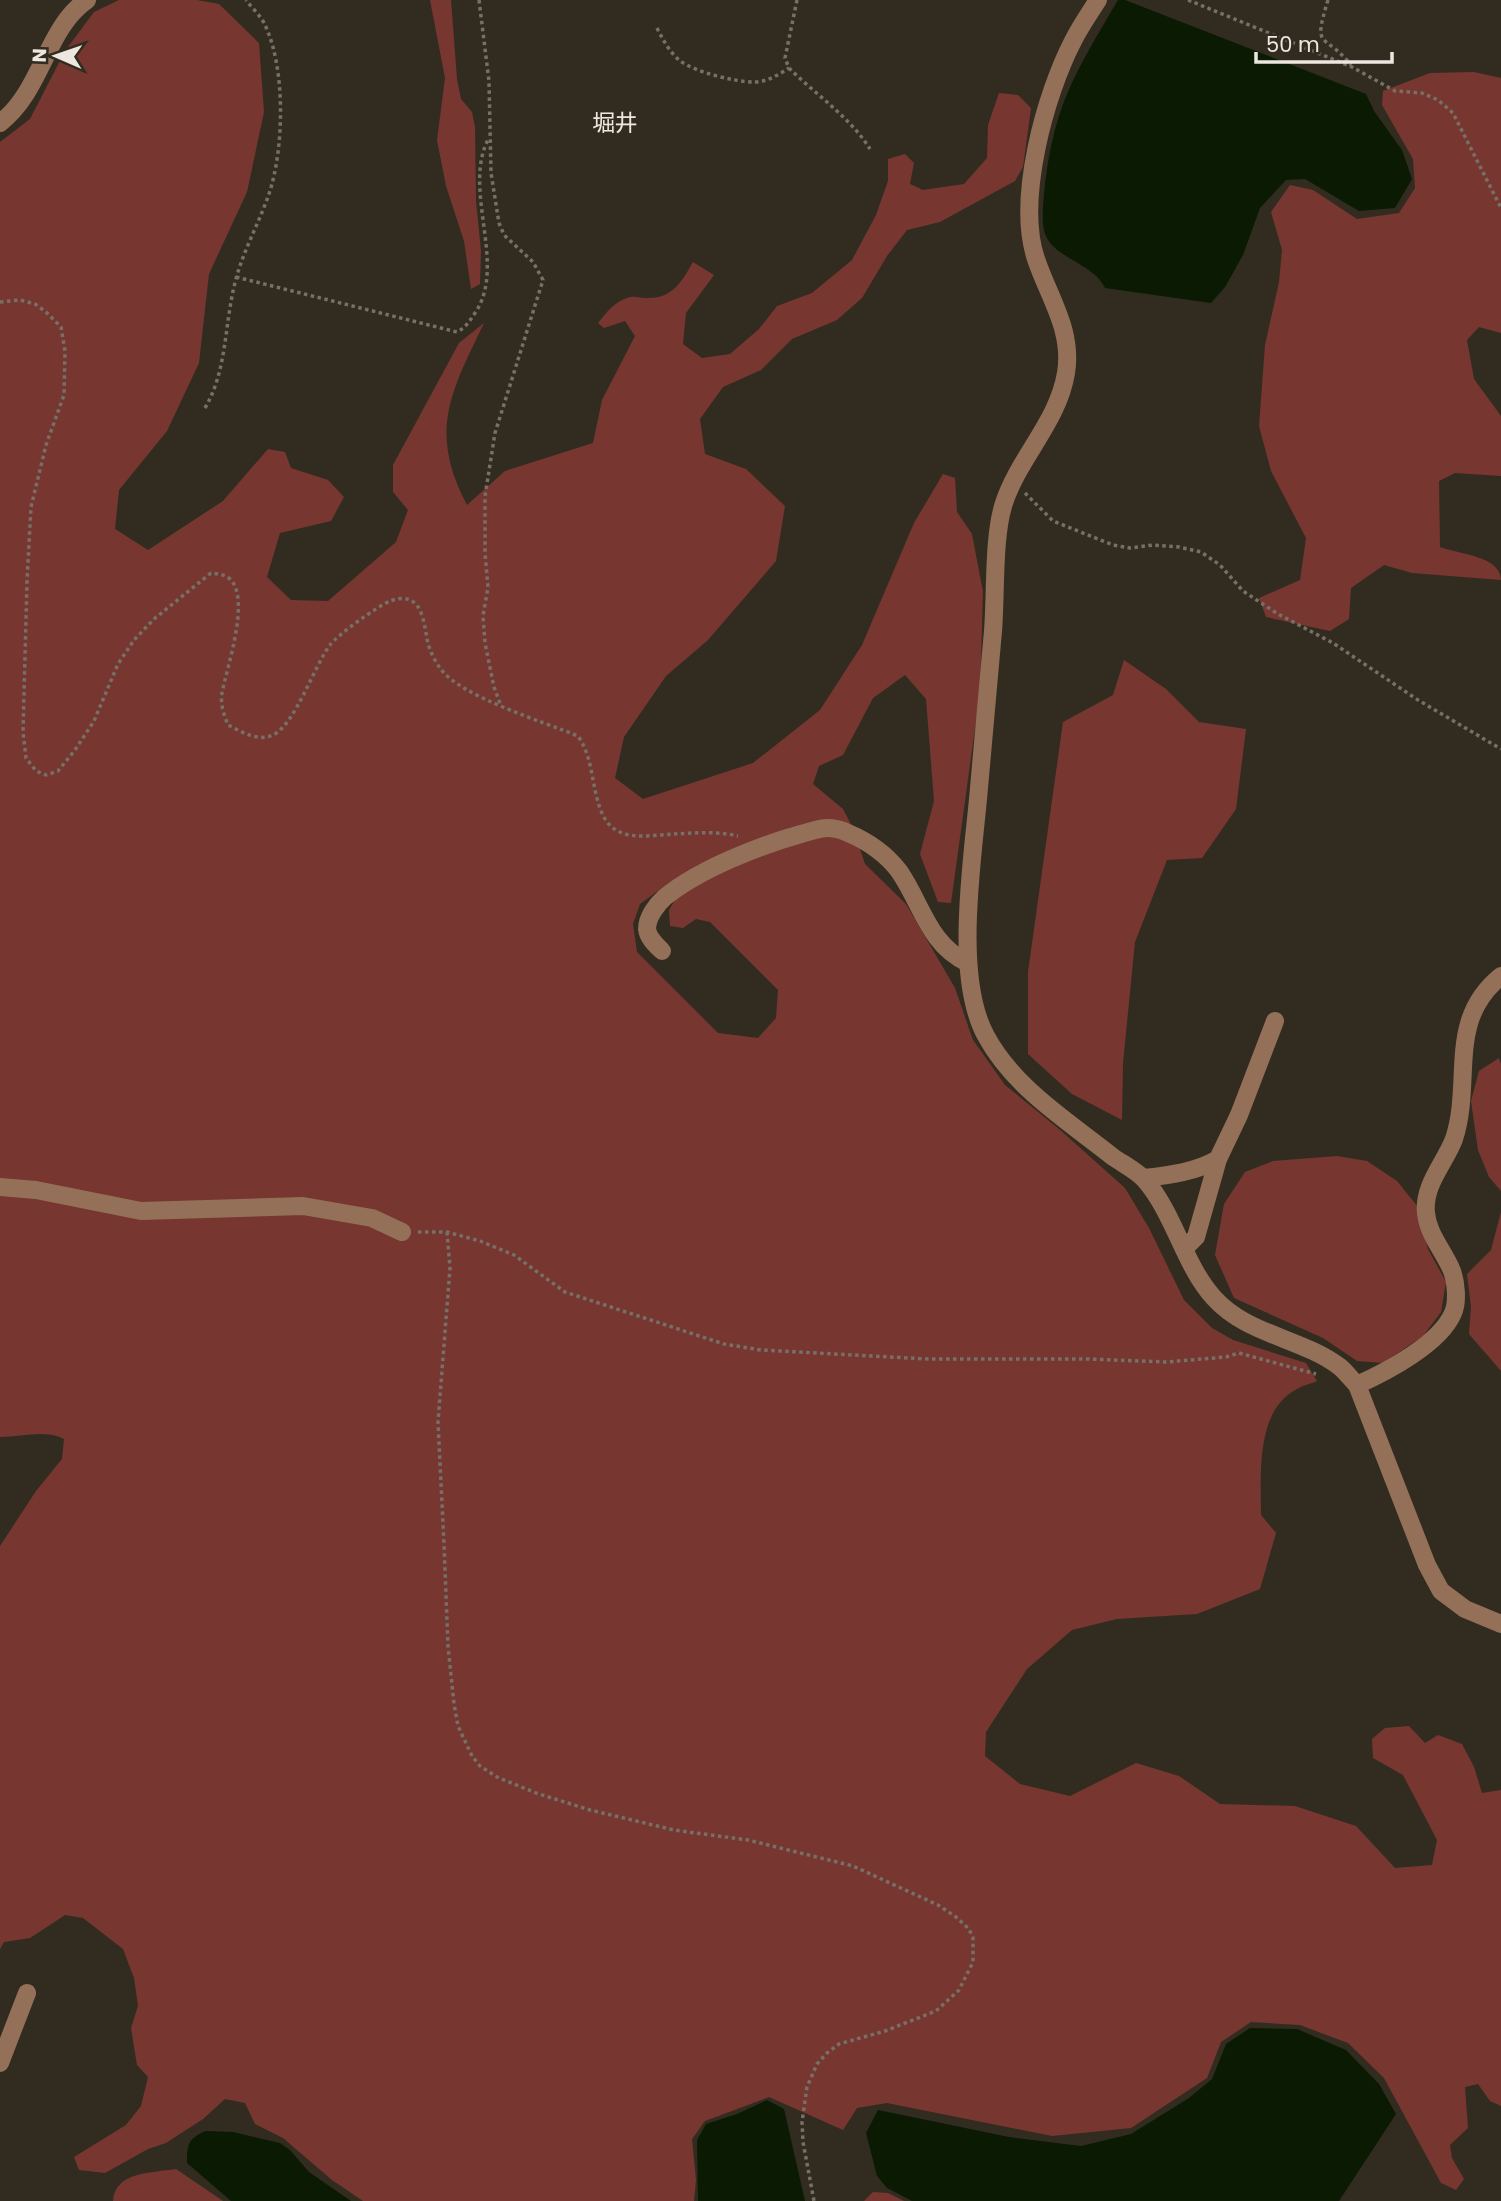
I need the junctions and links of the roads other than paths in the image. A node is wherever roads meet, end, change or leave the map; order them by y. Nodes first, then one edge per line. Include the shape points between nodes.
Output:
1 (87, 0) edge
2 (1098, 0) edge
3 (0, 123) edge
4 (662, 951) dead end
5 (968, 962) junction
6 (1501, 976) edge
7 (1275, 1021) dead end
8 (1218, 1159) junction
9 (1144, 1178) junction
10 (0, 1187) edge
11 (402, 1231) road end
12 (1185, 1248) junction
13 (1357, 1385) junction
14 (1501, 1624) edge
15 (27, 1993) dead end
16 (0, 2063) edge

1 - 3 street via 77,6 56,37 13,113
2 - 5 street via 1072,44 1052,93 1029,191 1035,257 1068,344 1066,374 1057,406 1004,502 999,526 970,881
4 - 5 street via 647,929 650,915 665,898 709,870 771,843 826,828 873,846 898,870 929,928 953,956
5 - 9 street via 972,1005 1001,1061 1034,1094
6 - 13 street via 1476,1002 1469,1021 1459,1121 1428,1194 1431,1231 1453,1272 1454,1312 1438,1335 1385,1372
7 - 8 street
8 - 9 street via 1205,1166
8 - 12 street via 1196,1237
9 - 12 street
10 - 11 street via 141,1211 303,1206 372,1218
12 - 13 street via 1216,1301 1240,1320 1339,1367
13 - 14 street via 1441,1591 1465,1609
15 - 16 street

